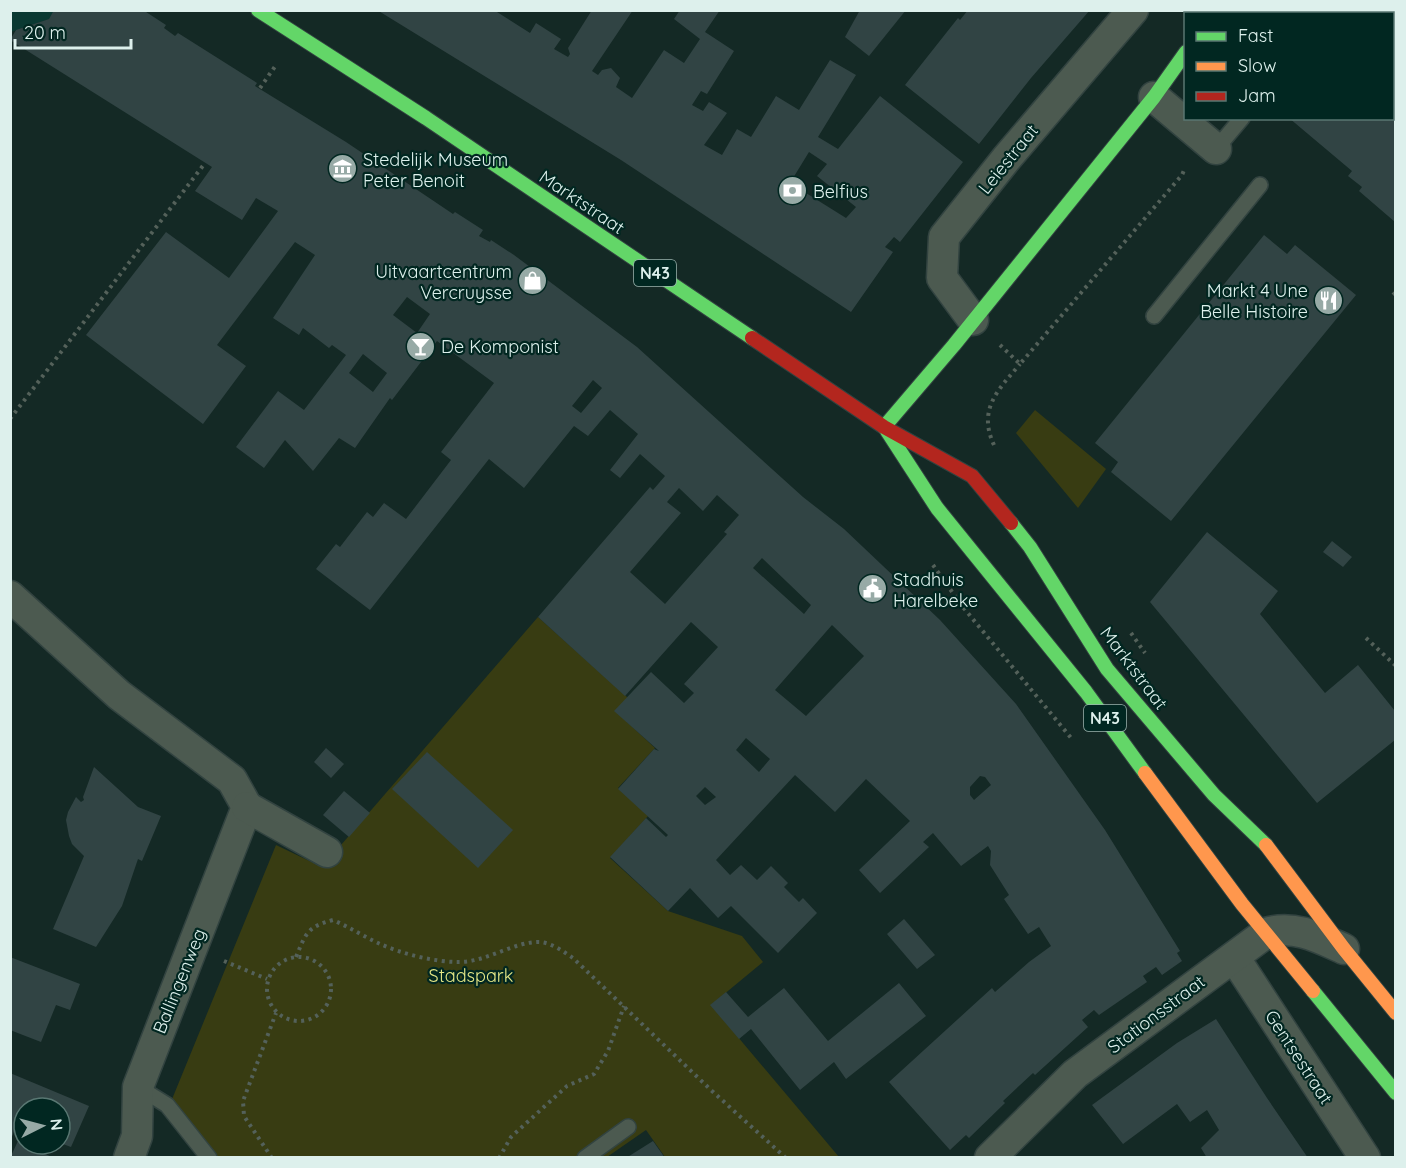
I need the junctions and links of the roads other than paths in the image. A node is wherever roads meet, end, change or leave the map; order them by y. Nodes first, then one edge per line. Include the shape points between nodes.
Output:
1 (258, 10) edge
2 (1133, 10) edge
3 (1184, 53) edge
4 (1154, 97) junction
5 (1239, 120) edge
6 (1208, 142) joint
7 (1260, 185) dead end
8 (1154, 316) dead end
9 (974, 320) junction
10 (884, 427) junction
11 (10, 596) edge
12 (247, 807) junction
13 (327, 852) dead end
14 (1266, 933) junction
15 (1344, 949) junction
16 (1234, 957) junction
17 (1395, 1013) edge
18 (138, 1087) junction
19 (1395, 1093) edge
20 (628, 1127) dead end
21 (129, 1158) edge
22 (209, 1158) edge
23 (585, 1158) edge
24 (990, 1158) edge
25 (1365, 1158) edge

1 - 10 main road, Marktstraat / N43 via 426,118
2 - 9 street, Leiestraat via 944,237 942,278
3 - 4 main road
4 - 6 street
4 - 9 main road
5 - 6 lane
7 - 8 lane
9 - 10 main road
10 - 14 main road, Marktstraat / N43 via 937,508 1086,692
10 - 15 main road, Marktstraat / N43 via 972,476 1030,547 1107,669 1214,795 1272,852
11 - 12 street via 119,695 232,780
12 - 13 street
12 - 18 street, Ballingenweg
14 - 15 street via 1295,930
14 - 16 street, Stationsstraat
14 - 19 main road, N43
15 - 17 main road, N43
16 - 24 street, Stationsstraat via 1075,1074
16 - 25 street, Gentsestraat
18 - 21 street, Ballingenweg via 137,1136
18 - 22 lane via 167,1105
20 - 23 lane

